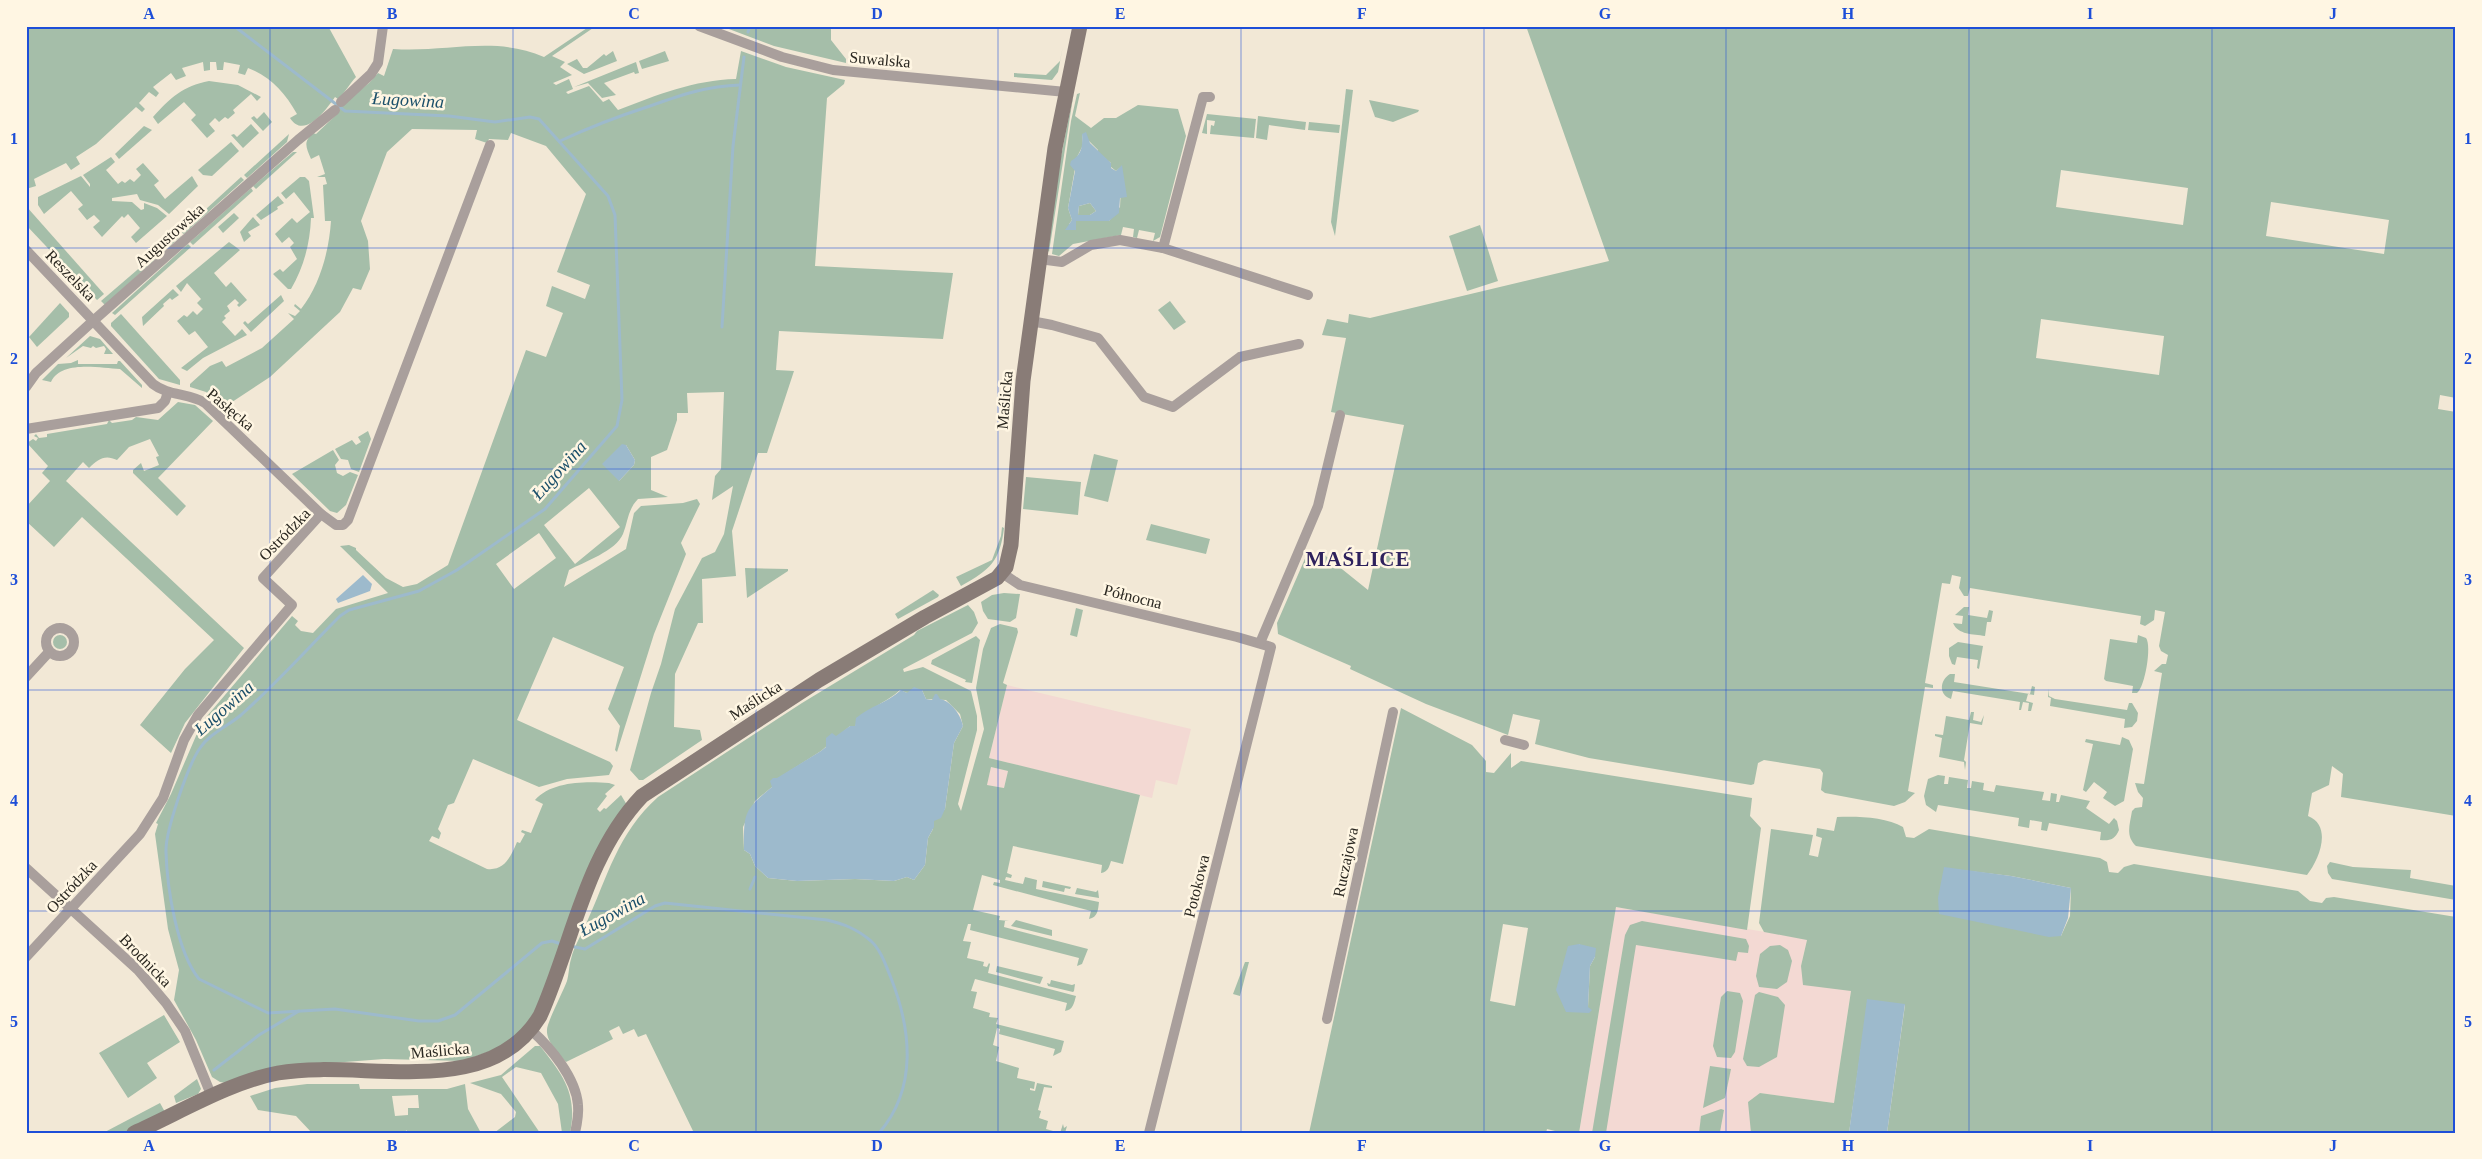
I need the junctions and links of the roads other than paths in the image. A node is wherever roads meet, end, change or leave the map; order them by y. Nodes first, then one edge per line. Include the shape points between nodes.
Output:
1 (383, 26) edge
2 (699, 26) edge
3 (1080, 26) edge
4 (1066, 92) junction
5 (1210, 97) dead end
6 (490, 145) dead end
7 (1163, 248) junction
8 (26, 250) edge
9 (1039, 258) junction
10 (1308, 295) dead end
11 (93, 320) junction
12 (1031, 321) junction
13 (1299, 344) dead end
14 (26, 386) edge
15 (168, 392) junction
16 (1340, 415) dead end
17 (26, 429) edge
18 (321, 514) junction
19 (1002, 573) junction
20 (1260, 643) junction
21 (1271, 647) joint
22 (49, 652) dead end
23 (26, 677) edge
24 (1393, 712) dead end
25 (1505, 740) dead end
26 (1524, 745) dead end
27 (26, 868) edge
28 (70, 909) junction
29 (26, 957) edge
30 (1327, 1019) dead end
31 (532, 1030) junction
32 (212, 1097) junction
33 (134, 1133) edge
34 (575, 1133) edge
35 (1149, 1133) edge

1 - 11 street, Augustowska via 378,62 371,74
2 - 4 street, Suwalska via 782,57 834,70
3 - 4 street, Maślicka
4 - 9 street, Maślicka
5 - 7 street via 1203,97
6 - 18 street, Ostródzka via 348,520 336,526
7 - 9 street via 1120,240 1091,245 1062,262
7 - 10 street
8 - 11 street, Reszelska
9 - 12 street, Maślicka
11 - 14 street, Augustowska
11 - 15 street, Pasłęcka via 152,384
12 - 13 street via 1098,338 1144,397 1173,407 1240,357
12 - 19 street, Maślicka via 1021,400 1011,545
15 - 17 street via 166,401 158,408
15 - 18 street, Pasłęcka via 205,403
16 - 20 street via 1318,506
18 - 28 street, Ostródzka via 263,578 292,605 198,715 184,740 163,798 140,834
19 - 20 street, Północna via 1020,585
19 - 31 street, Maślicka via 819,680 642,796 622,818 606,844 546,1002
20 - 21 street, Północna
21 - 35 street, Potokowa
22 - 23 street
24 - 30 street, Ruczajowa
25 - 26 street
27 - 28 street, Brodnicka
28 - 29 street, Ostródzka
28 - 32 street, Brodnicka via 138,970 166,1003 185,1032
31 - 32 street, Maślicka via 509,1051 464,1068 291,1071 262,1077
31 - 34 street via 571,1080 578,1105
32 - 33 street, Maślicka

